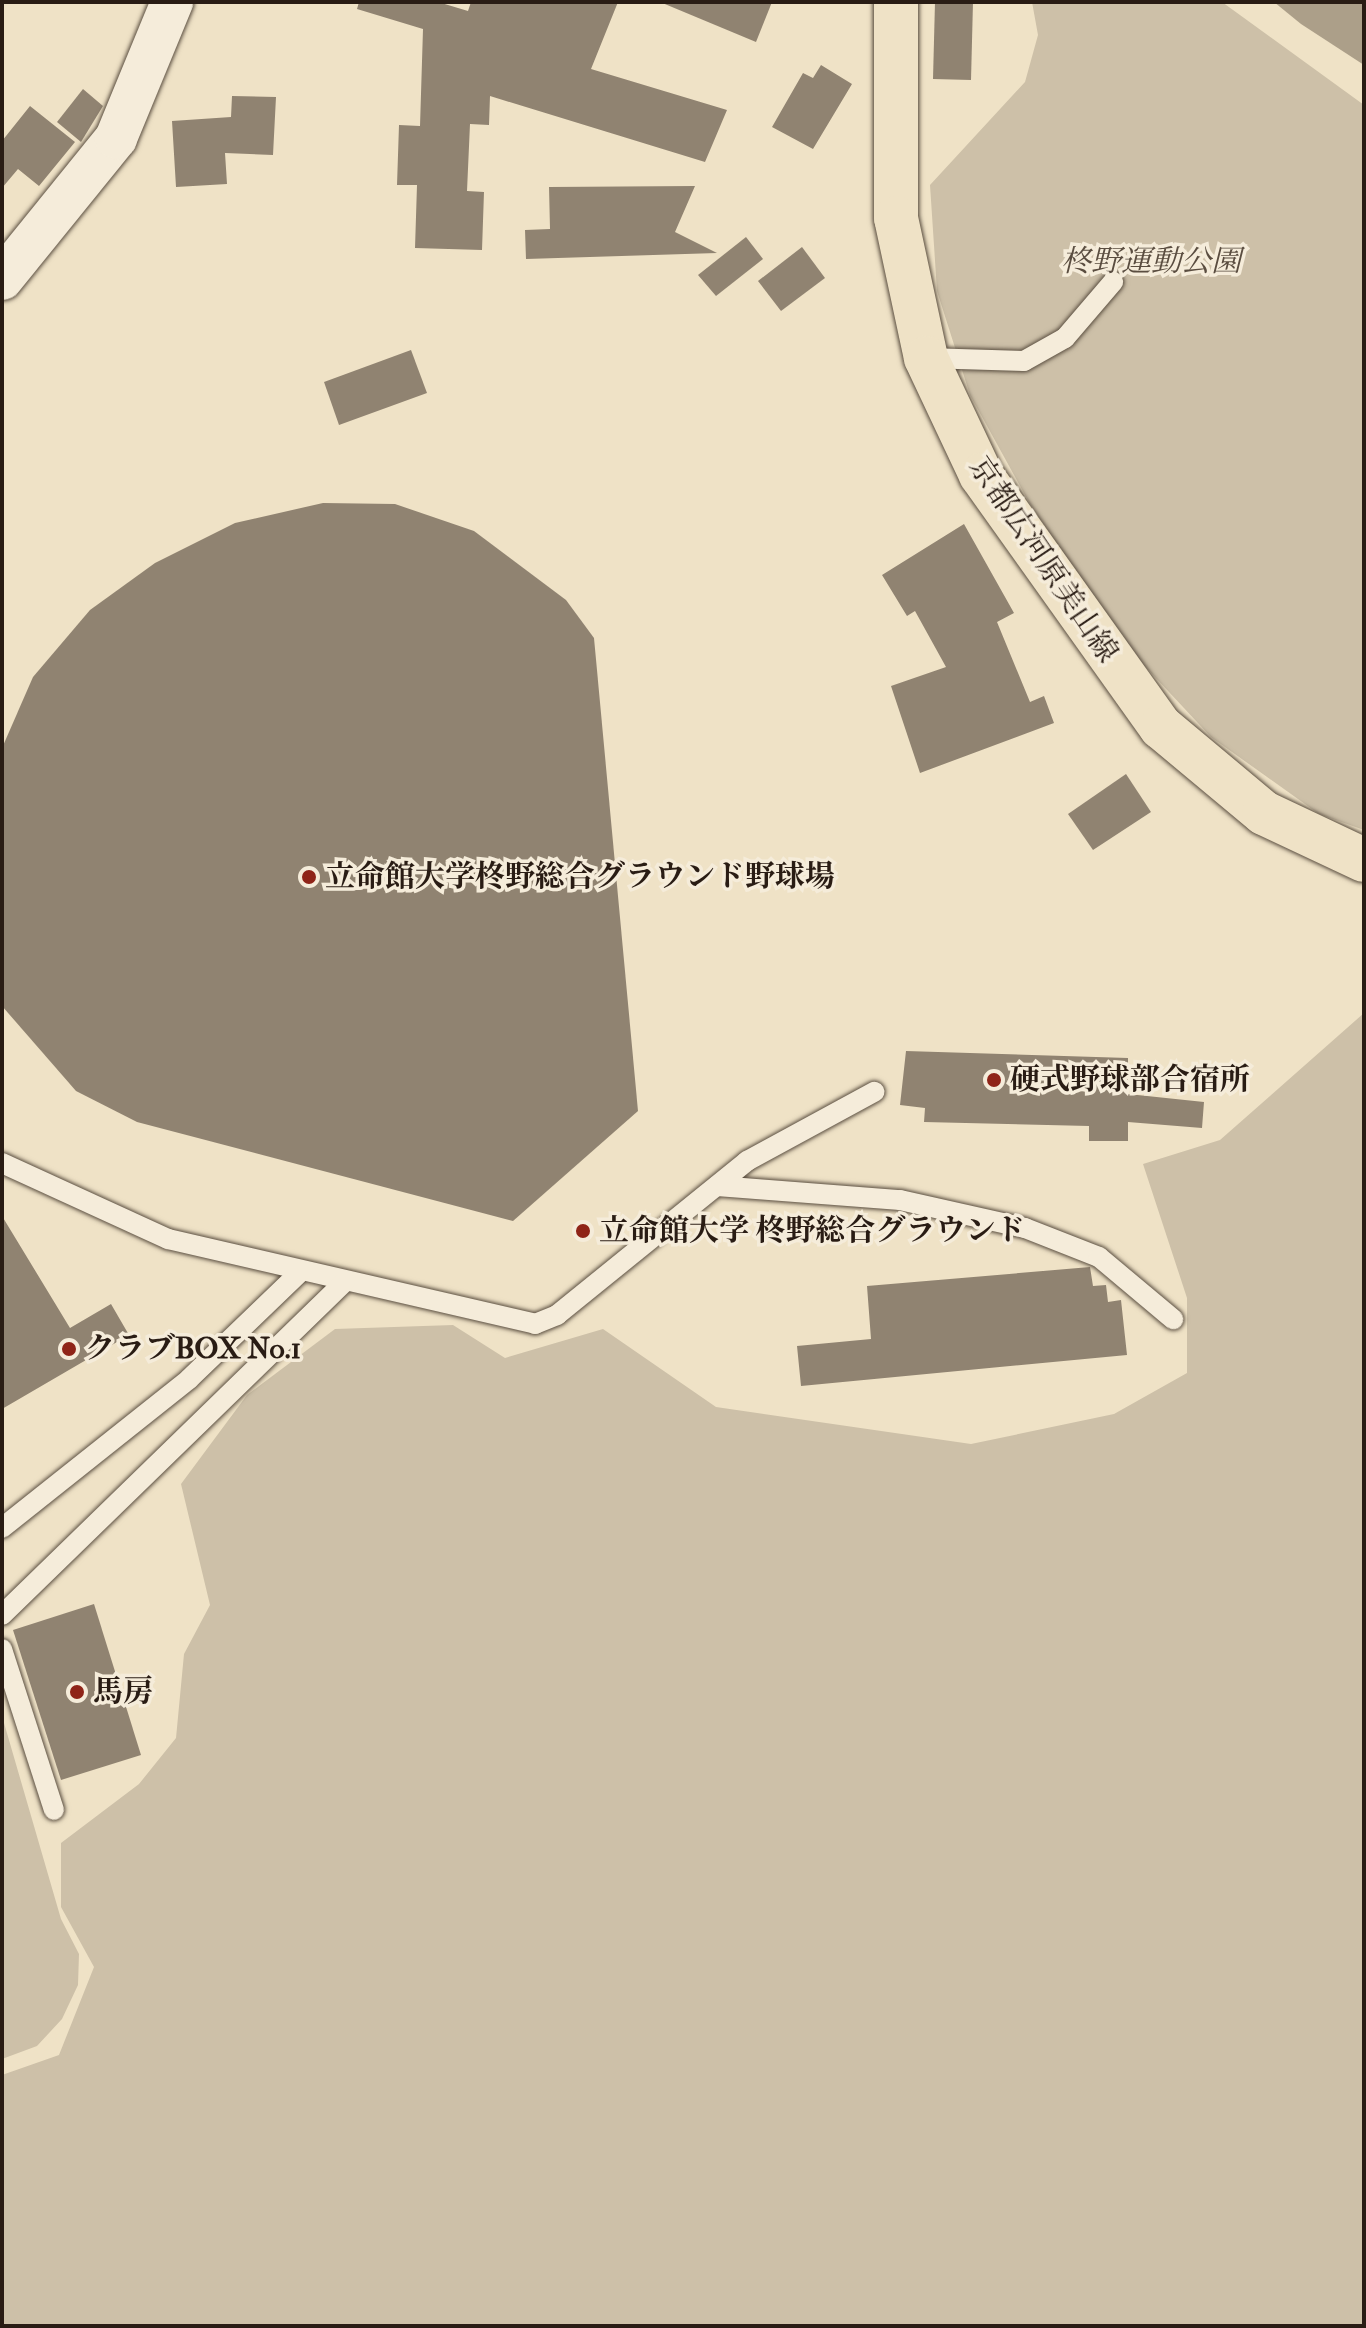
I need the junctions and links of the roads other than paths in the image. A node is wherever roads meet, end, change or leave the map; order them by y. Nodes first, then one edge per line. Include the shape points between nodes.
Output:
1 (172, 2) edge
2 (896, 2) edge
3 (2, 279) edge
4 (1113, 282) dead end
5 (926, 358) junction
6 (1364, 860) edge
7 (874, 1092) dead end
8 (2, 1163) edge
9 (717, 1186) junction
10 (300, 1272) junction
11 (345, 1282) junction
12 (1173, 1319) dead end
13 (2, 1528) edge
14 (2, 1615) edge
15 (2, 1649) edge
16 (54, 1810) dead end

1 - 3 street via 116,138
2 - 5 main road, 京都広河原美山線 via 896,218
4 - 5 lane via 1065,338 1024,361
5 - 6 main road, 京都広河原美山線 via 981,475 1161,727 1264,813
7 - 9 lane via 747,1161
8 - 10 lane via 168,1239
9 - 11 lane via 557,1315 535,1324
9 - 12 lane via 900,1200 1025,1228 1099,1257
10 - 11 lane
10 - 13 lane via 189,1379
11 - 14 lane
15 - 16 lane

